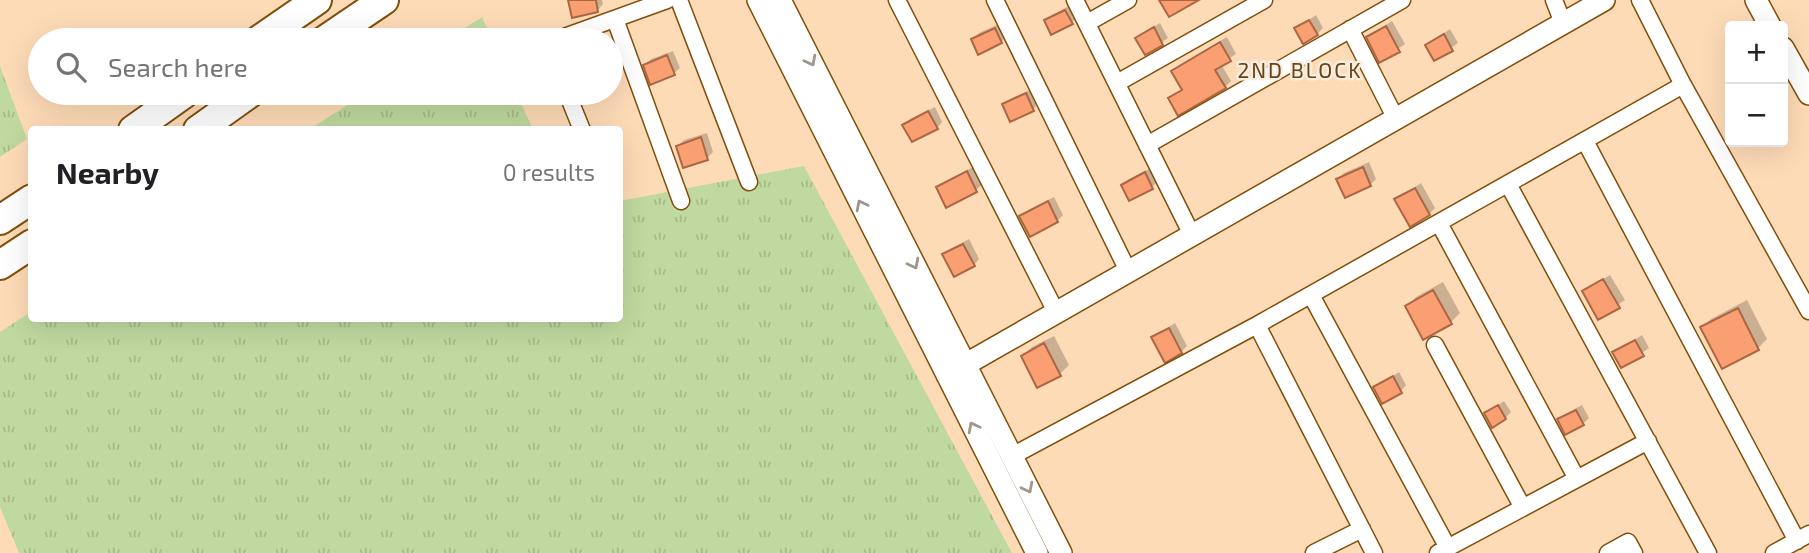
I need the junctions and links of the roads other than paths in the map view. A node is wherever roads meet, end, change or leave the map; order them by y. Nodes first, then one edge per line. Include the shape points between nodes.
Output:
1 (317, 0) edge
2 (384, 0) edge
3 (667, 0) edge
4 (679, 0) edge
5 (758, 0) edge
6 (780, 0) edge
7 (897, 0) edge
8 (995, 0) edge
9 (1075, 0) edge
10 (1128, 0) edge
11 (1264, 0) edge
12 (1402, 0) edge
13 (1554, 0) edge
14 (1604, 0) edge
15 (1640, 0) edge
16 (1755, 0) edge
17 (615, 19) junction
18 (1767, 21) edge
19 (1087, 23) junction
20 (1563, 23) junction
21 (276, 28) edge
22 (343, 28) edge
23 (590, 28) edge
24 (618, 28) edge
25 (1350, 29) junction
26 (623, 41) edge
27 (1788, 57) edge
28 (1117, 83) junction
29 (1683, 85) junction
30 (1809, 94) edge
31 (168, 105) edge
32 (233, 105) edge
33 (573, 105) edge
34 (1396, 119) junction
35 (139, 126) edge
36 (204, 126) edge
37 (580, 126) edge
38 (1585, 141) junction
39 (1147, 145) junction
40 (749, 183) dead end
41 (1508, 184) junction
42 (681, 201) dead end
43 (28, 202) edge
44 (0, 220) edge
45 (1439, 223) junction
46 (1192, 235) junction
47 (28, 247) edge
48 (0, 265) edge
49 (1128, 271) junction
50 (1311, 295) junction
51 (1809, 311) edge
52 (1056, 312) junction
53 (1257, 325) junction
54 (1435, 345) dead end
55 (956, 370) junction
56 (1647, 441) junction
57 (1012, 456) junction
58 (1577, 479) junction
59 (1523, 508) junction
60 (1362, 530) junction
61 (1803, 538) edge
62 (1443, 550) edge
63 (1037, 553) edge
64 (1061, 553) edge
65 (1314, 553) edge
66 (1374, 553) edge
67 (1608, 553) edge
68 (1634, 553) edge
69 (1709, 553) edge
70 (1774, 553) edge

1 - 21 highway
2 - 22 highway
3 - 17 street
4 - 40 street
55 -> 5 street
6 -> 55 street
7 - 52 street
8 - 49 street
9 - 19 street
10 - 19 street
11 - 28 street
12 - 25 street
13 - 20 street
14 - 20 street
15 - 29 street
16 - 18 street
17 - 23 street
17 - 24 street
19 - 28 street
20 - 34 street
25 - 34 street
25 - 39 street
26 - 42 street
27 - 30 street
28 - 39 street
29 - 38 street
29 - 51 street
31 - 35 highway
32 - 36 highway
33 - 37 street
34 - 46 street
38 - 41 street
38 - 61 street
39 - 46 street
41 - 45 street
41 - 56 street
43 - 44 highway
45 - 50 street
45 - 58 street
46 - 49 street
47 - 48 highway
49 - 52 street
50 - 53 street
50 - 62 street
52 - 55 street
53 - 57 street
53 - 60 street
54 - 59 street
55 - 57 street
63 -> 55 street
56 - 58 street
56 - 69 street
57 -> 64 street
58 - 59 street
59 - 62 street
60 - 65 street
60 - 66 street
61 - 70 street
67 - 68 street via 1628,542

